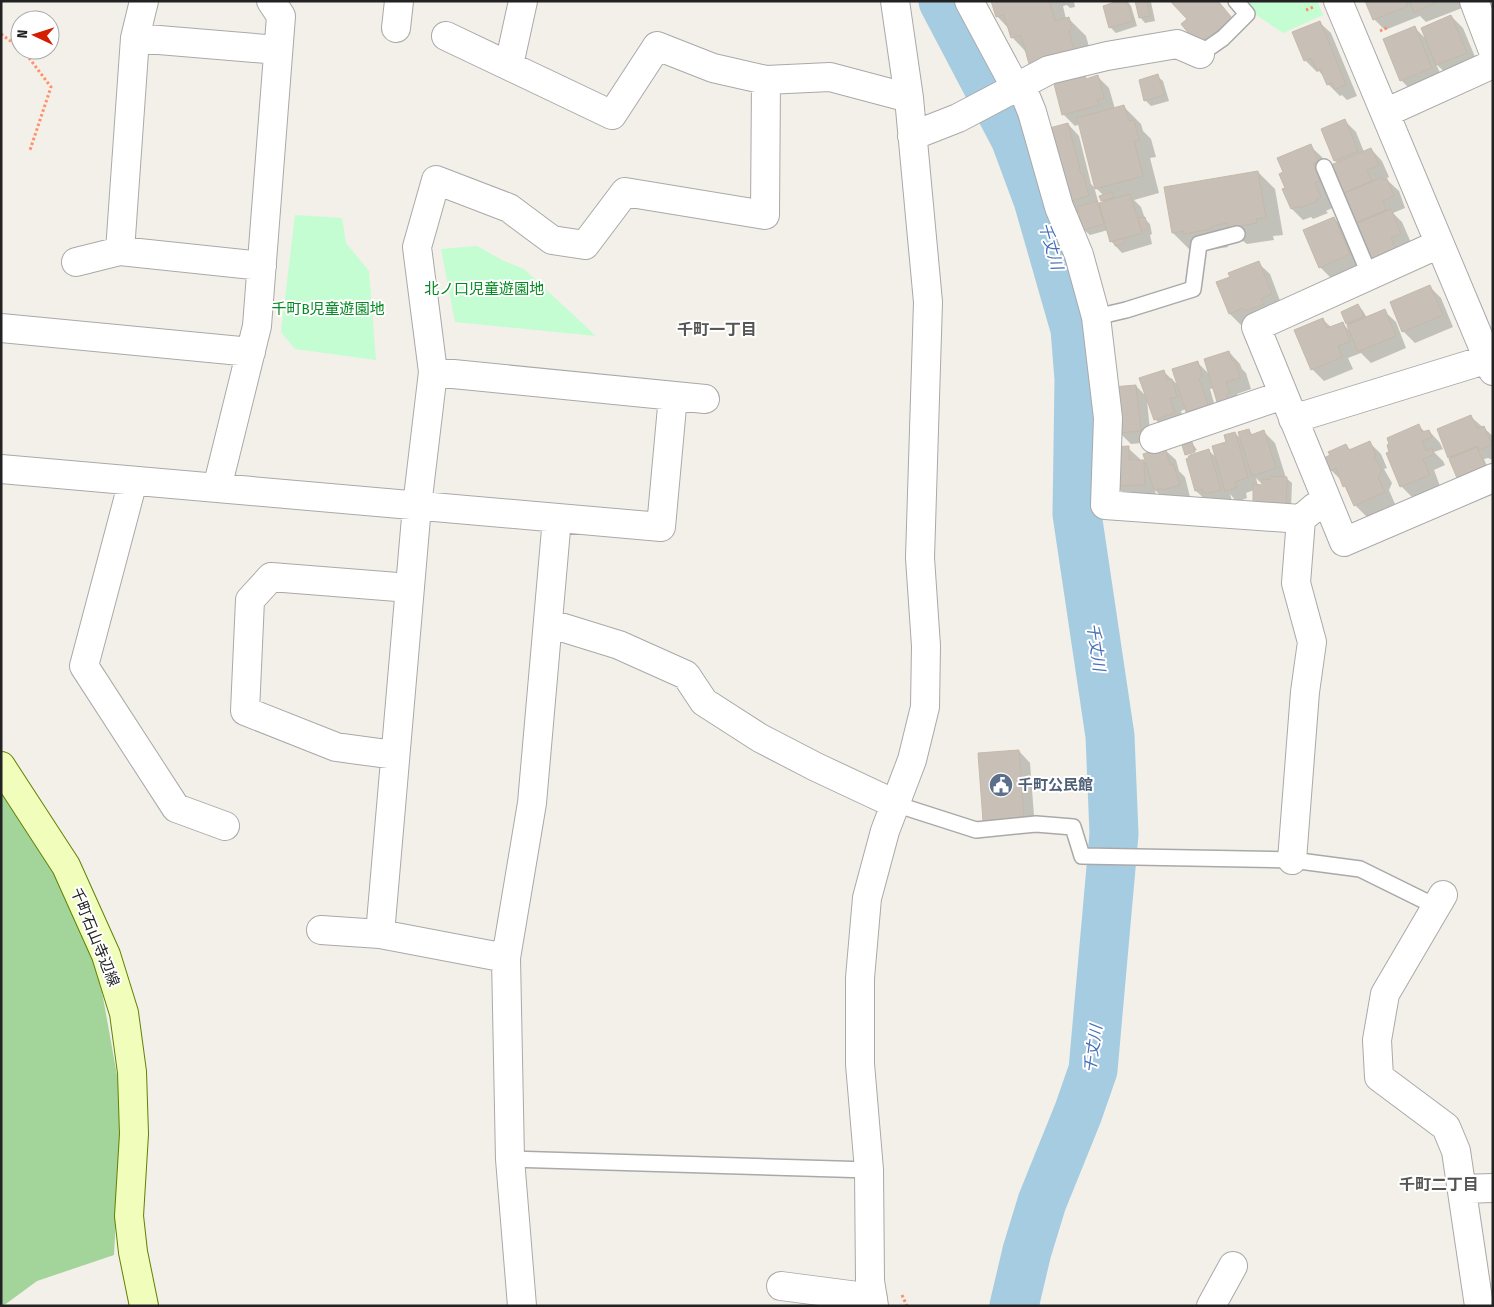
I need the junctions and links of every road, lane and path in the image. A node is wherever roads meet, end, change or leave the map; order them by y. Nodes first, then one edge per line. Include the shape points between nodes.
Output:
1 (144, 1) edge
2 (271, 1) edge
3 (399, 1) edge
4 (523, 1) edge
5 (895, 1) edge
6 (969, 1) edge
7 (1236, 1) edge
8 (1338, 1) edge
9 (1474, 1) edge
10 (396, 28) dead end
11 (446, 36) dead end
12 (135, 38) junction
13 (278, 50) junction
14 (1493, 51) edge
15 (1200, 54) joint
16 (31, 60) edge
17 (1493, 64) edge
18 (509, 66) junction
19 (766, 80) junction
20 (1018, 87) junction
21 (909, 98) junction
22 (1385, 113) junction
23 (912, 136) junction
24 (30, 150) dead end
25 (1324, 167) dead end
26 (1237, 234) dead end
27 (1440, 244) junction
28 (120, 252) junction
29 (76, 262) dead end
30 (262, 266) junction
31 (1370, 276) junction
32 (1096, 317) junction
33 (1, 328) edge
34 (251, 352) junction
35 (1490, 365) edge
36 (433, 372) junction
37 (673, 396) junction
38 (706, 399) dead end
39 (1288, 407) junction
40 (1154, 439) dead end
41 (1, 469) edge
42 (1493, 478) edge
43 (132, 481) junction
44 (217, 488) junction
45 (1325, 497) junction
46 (417, 506) junction
47 (557, 518) junction
48 (1301, 519) junction
49 (410, 588) junction
50 (548, 623) junction
51 (395, 755) junction
52 (1, 766) edge
53 (895, 804) junction
54 (225, 826) dead end
55 (1292, 860) junction
56 (1440, 901) joint
57 (321, 930) dead end
58 (380, 934) junction
59 (506, 958) junction
60 (510, 1159) junction
61 (869, 1170) junction
62 (1493, 1188) edge
63 (1462, 1189) junction
64 (1233, 1266) dead end
65 (781, 1286) dead end
66 (873, 1302) edge
67 (144, 1306) edge
68 (522, 1306) edge
69 (1211, 1306) edge
70 (1480, 1306) edge

1 - 12 street
2 - 13 street via 281,16
3 - 10 street
4 - 18 street
5 - 21 street
6 - 20 street
7 - 15 lane via 1248,14
8 - 22 street
9 - 14 street
11 - 18 street
12 - 13 street
12 - 28 street
13 - 30 street
15 - 20 street via 1177,44 1107,56 1049,70
16 - 24 path via 51,87
17 - 22 street
18 - 19 street via 612,114 656,46 713,68
19 - 21 street via 830,77
19 - 36 street via 765,215 625,192 585,245 552,240 509,208 436,180 417,247
20 - 23 street via 958,118
20 - 32 street via 1032,112 1059,207 1079,254
21 - 23 street
22 - 27 street
23 - 53 street via 928,302 920,558 926,646 924,707 912,760
25 - 31 lane
26 - 32 lane via 1199,244 1194,289
27 - 31 street
27 - 35 street
28 - 29 street
28 - 30 street
30 - 34 street via 257,326
31 - 39 street via 1256,327
32 - 48 street via 1108,418 1105,505
33 - 34 street
34 - 44 street
35 - 39 street
36 - 37 street
36 - 46 street
37 - 38 street
37 - 47 street via 661,527
39 - 40 street
39 - 45 street
41 - 43 street
42 - 45 street via 1344,542
43 - 44 street
43 - 54 street via 84,666 176,808
44 - 46 street
45 - 48 street
46 - 47 street
46 - 49 street
47 - 50 street
48 - 55 street via 1296,583 1312,642
49 - 51 street
49 - 51 street via 271,577 250,600 246,711 336,747
50 - 53 street via 619,645 686,675 704,702 760,738
50 - 59 street via 532,803
51 - 58 street
52 - 67 main road, 千町石山寺辺線 via 66,866 106,955 124,1013 132,1072 134,1134 129,1216
53 - 55 lane via 976,830 1036,824 1073,827 1082,856
53 - 61 street via 867,898 860,978 860,1064
55 - 56 lane via 1360,869
56 - 63 street via 1385,994 1377,1040 1380,1077 1446,1127 1456,1151
57 - 58 street
58 - 59 street
59 - 60 street
60 - 61 lane
60 - 68 street
61 - 66 street
62 - 63 street
63 - 70 street
64 - 69 street
65 - 66 street

